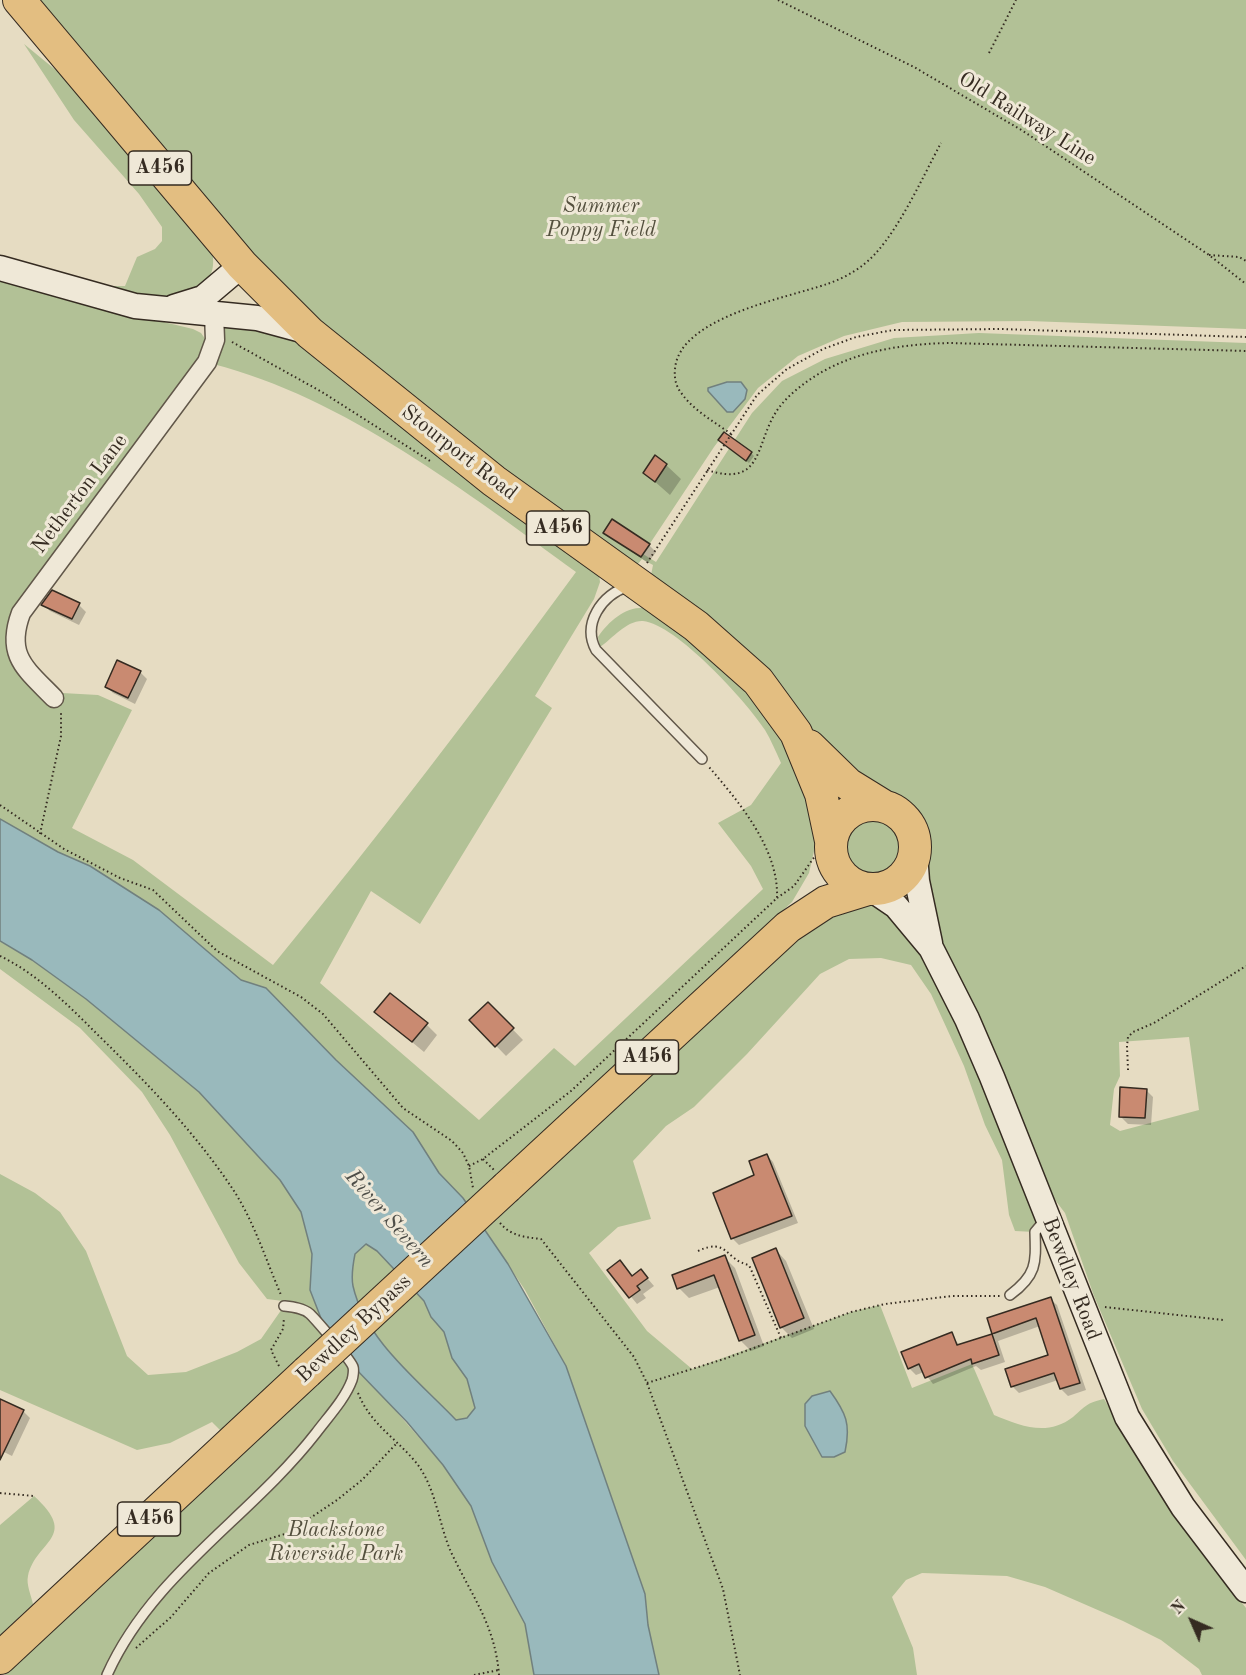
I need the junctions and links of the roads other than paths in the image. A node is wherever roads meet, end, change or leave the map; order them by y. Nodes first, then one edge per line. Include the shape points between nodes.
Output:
1 (19, 0) edge
2 (0, 268) edge
3 (251, 275) junction
4 (166, 309) junction
5 (215, 322) junction
6 (310, 333) junction
7 (608, 563) junction
8 (640, 575) junction
9 (605, 599) junction
10 (54, 698) road end
11 (796, 733) junction
12 (702, 759) road end
13 (882, 805) junction
14 (831, 844) junction
15 (915, 854) junction
16 (869, 889) junction
17 (788, 927) junction
18 (931, 948) junction
19 (1048, 1217) junction
20 (1010, 1295) road end
21 (284, 1306) road end
22 (1246, 1590) edge
23 (0, 1658) edge
24 (107, 1675) edge

1 - 3 highway, A456
2 - 4 main road via 115,301
3 - 4 main road via 203,298
3 - 5 main road via 243,301
3 - 6 highway, Stourport Road / A456
4 - 5 main road
5 - 6 main road via 276,321
5 - 10 street, Netherton Lane via 213,350 207,362 21,613 14,645 21,664
6 - 7 highway, Stourport Road / A456 via 494,482
7 - 8 highway, Stourport Road / A456
7 - 9 lane via 610,580
8 - 9 lane
8 - 11 highway, Stourport Road / A456 via 736,660 772,699
9 - 12 lane via 590,625 590,639 596,650
11 - 13 highway, Stourport Road / A456 via 848,784
11 - 14 highway, Stourport Road / A456 via 821,794
13 - 14 highway, A456 via 858,807 847,813
13 - 15 highway, A456 via 904,818 914,835
14 - 16 highway, A456 via 839,872 848,881
14 - 17 highway, Bewdley Bypass / A456 via 814,886
15 - 16 highway, A456 via 902,878 891,885
15 - 18 main road, Bewdley Road
16 - 17 highway, Bewdley Bypass / A456 via 826,902
16 - 18 main road, Bewdley Road via 896,906
17 - 23 highway, Bewdley Bypass / A456, bridge via 503,1181 307,1372
18 - 19 main road, Bewdley Road via 967,1019
19 - 20 lane via 1035,1232 1032,1274
19 - 22 main road, Bewdley Road via 1116,1395 1142,1445 1183,1508
21 - 24 lane via 310,1314 353,1366 353,1379 294,1462 180,1569 148,1606

